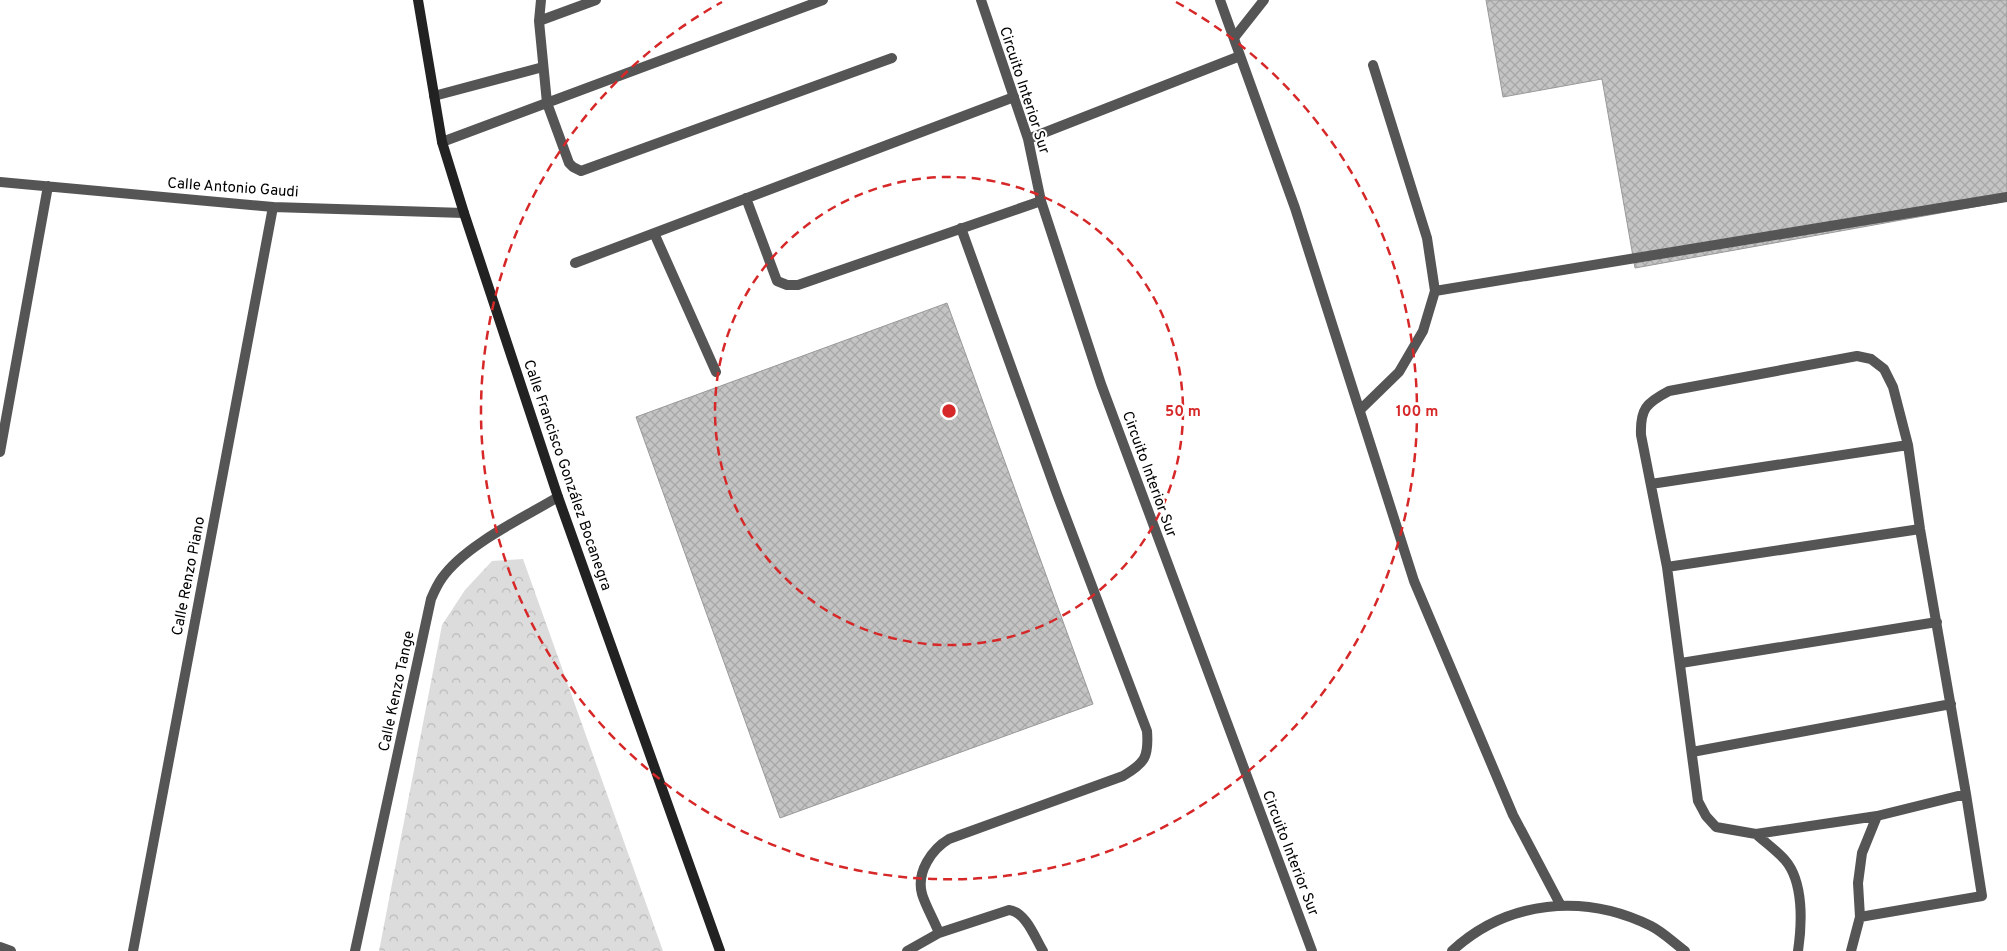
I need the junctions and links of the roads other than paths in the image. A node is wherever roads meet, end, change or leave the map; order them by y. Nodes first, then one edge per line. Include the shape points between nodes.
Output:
1 (418, 0) edge
2 (541, 0) edge
3 (596, 0) edge
4 (823, 0) edge
5 (981, 0) edge
6 (1220, 0) edge
7 (1264, 0) edge
8 (539, 21) junction
9 (1234, 38) junction
10 (1240, 56) junction
11 (892, 58) dead end
12 (1373, 65) dead end
13 (543, 67) junction
14 (434, 96) junction
15 (1014, 97) junction
16 (547, 103) junction
17 (1028, 139) junction
18 (442, 142) junction
19 (0, 182) edge
20 (48, 186) junction
21 (2007, 197) edge
22 (746, 198) junction
23 (1041, 201) junction
24 (273, 207) junction
25 (464, 213) junction
26 (960, 228) junction
27 (654, 233) junction
28 (575, 263) dead end
29 (1435, 291) junction
30 (716, 372) dead end
31 (1360, 410) junction
32 (1908, 444) junction
33 (0, 452) edge
34 (1651, 484) junction
35 (558, 497) junction
36 (1920, 529) junction
37 (1667, 567) junction
38 (1937, 622) junction
39 (1681, 663) junction
40 (1951, 704) junction
41 (1692, 752) junction
42 (1966, 794) junction
43 (1877, 816) junction
44 (1756, 834) junction
45 (1560, 904) junction
46 (1860, 917) junction
47 (939, 933) junction
48 (0, 947) edge
49 (11, 951) edge
50 (133, 951) edge
51 (355, 951) edge
52 (720, 951) edge
53 (906, 951) edge
54 (1043, 951) edge
55 (1312, 951) edge
56 (1452, 951) edge
57 (1685, 951) edge
58 (1798, 951) edge
59 (1850, 951) edge

1 - 14 street, Calle Francisco González Bocanegra
2 - 8 street
3 - 8 street
4 - 16 street
5 - 15 street, Circuito Interior Sur
6 - 9 street
7 - 9 street
8 - 13 street
9 - 10 street
10 - 17 street
10 - 31 street via 1295,208
11 - 16 street via 582,170 568,163
12 - 29 street via 1427,238
13 - 14 street
13 - 16 street
14 - 18 street, Calle Francisco González Bocanegra
15 - 17 street, Circuito Interior Sur
15 - 22 street
16 - 18 street
17 - 23 street, Circuito Interior Sur
18 - 25 street, Calle Francisco González Bocanegra
19 - 20 street, Calle Antonio Gaudi
20 - 24 street, Calle Antonio Gaudi
20 - 33 street
21 - 29 street
22 - 26 street via 777,281 787,285 798,285
22 - 27 street
23 - 26 street
23 - 55 street, Circuito Interior Sur via 1101,384
24 - 25 street, Calle Antonio Gaudi
24 - 50 street, Calle Renzo Piano
25 - 35 street, Calle Francisco González Bocanegra
26 - 47 street via 1147,731 1148,743 1143,762 1123,776 950,839 936,848 926,864 921,892
27 - 28 street
27 - 30 street
29 - 31 street via 1424,331 1399,372
31 - 45 street via 1414,581 1513,815
32 - 34 street
32 - 34 street via 1893,387 1884,369 1871,358 1857,356 1669,391 1654,398 1640,418
32 - 36 street
34 - 37 street
35 - 51 street, Calle Kenzo Tange via 460,558 442,578 430,599
35 - 52 street, Calle Francisco González Bocanegra
36 - 37 street
36 - 38 street
37 - 39 street
38 - 39 street
38 - 40 street
39 - 41 street
40 - 41 street
40 - 42 street
41 - 44 street via 1698,801 1706,816 1716,827
42 - 43 street
42 - 46 street via 1982,896
43 - 44 street
43 - 46 street via 1862,853 1858,883
44 - 58 street via 1786,861 1800,891
45 - 56 street via 1512,914 1468,936
45 - 57 street via 1608,909 1652,926
46 - 59 street
47 - 53 street
47 - 54 street via 1014,910 1023,917
48 - 49 street

